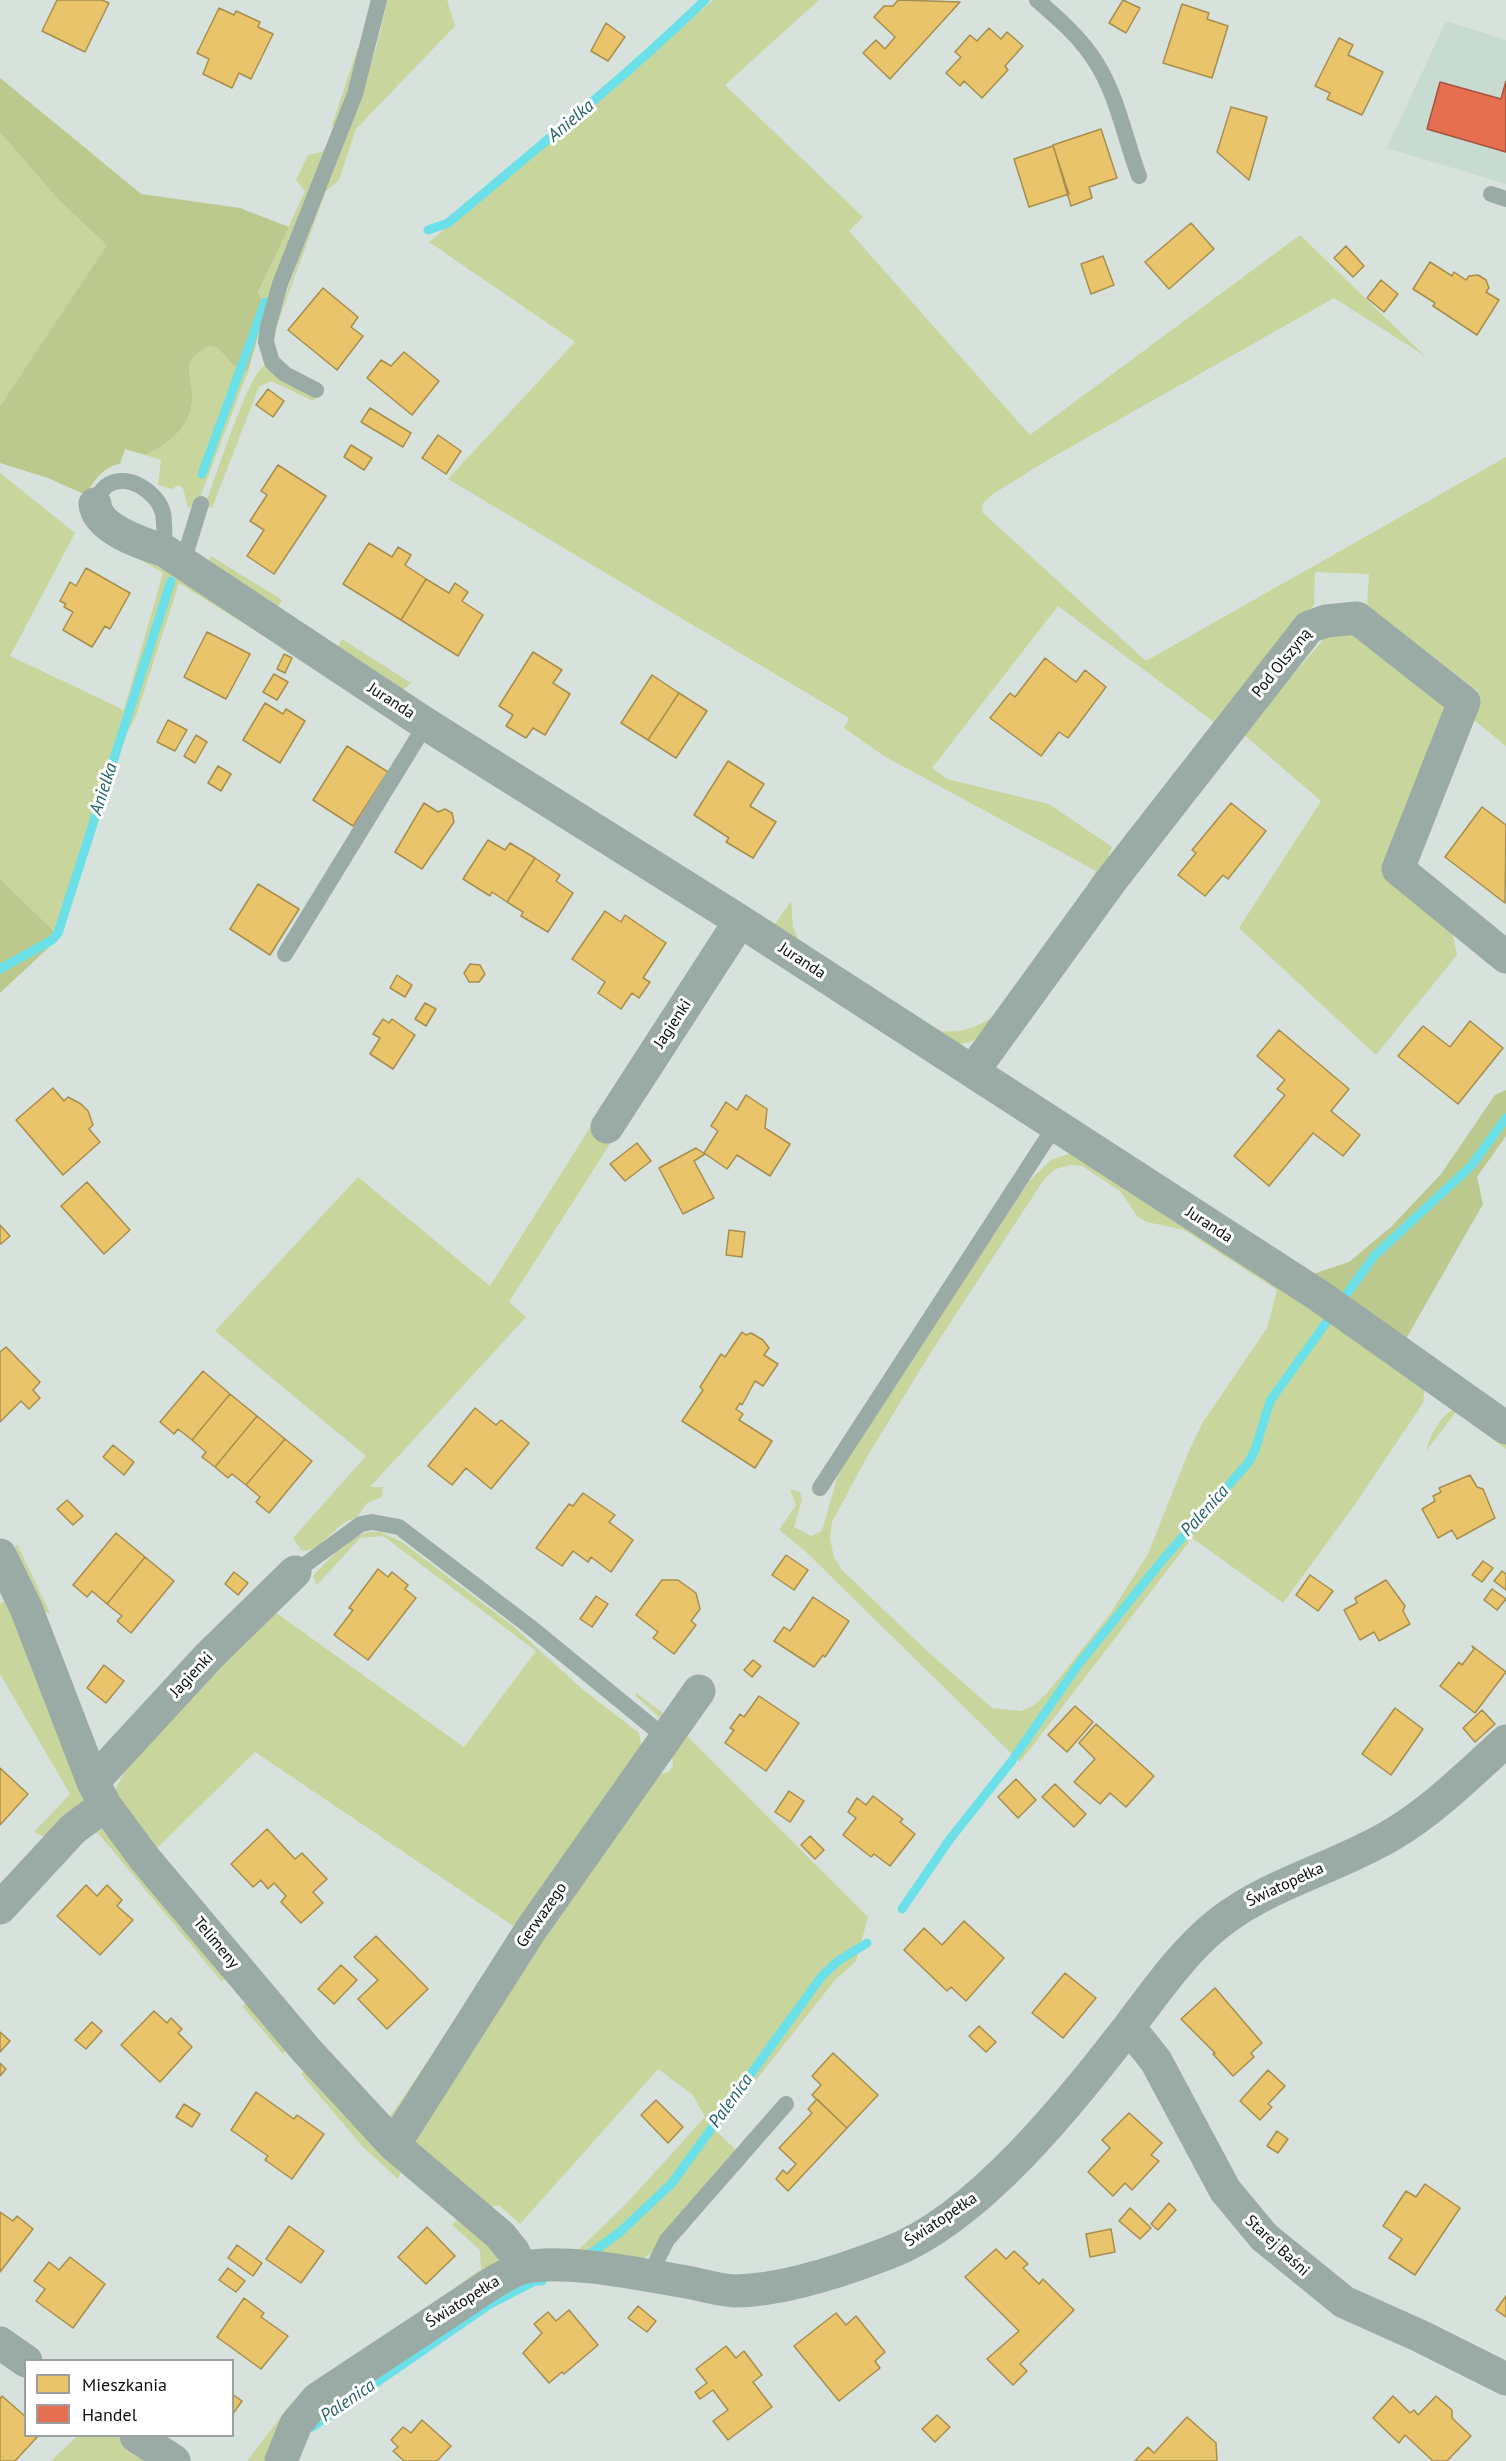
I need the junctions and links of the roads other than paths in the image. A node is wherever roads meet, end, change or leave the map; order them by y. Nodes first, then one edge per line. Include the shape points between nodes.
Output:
1 (379, 0) edge
2 (1037, 0) edge
3 (1139, 176) dead end
4 (316, 390) dead end
5 (95, 504) joint
6 (201, 504) dead end
7 (174, 558) junction
8 (426, 724) junction
9 (740, 921) junction
10 (285, 954) dead end
11 (1506, 957) edge
12 (973, 1071) junction
13 (1055, 1126) junction
14 (607, 1127) dead end
15 (1506, 1428) edge
16 (820, 1488) dead end
17 (0, 1555) edge
18 (295, 1572) joint
19 (699, 1691) dead end
20 (666, 1738) junction
21 (1506, 1741) edge
22 (99, 1794) junction
23 (0, 1908) edge
24 (1129, 2026) junction
25 (786, 2104) dead end
26 (394, 2145) junction
27 (522, 2268) junction
28 (649, 2276) junction
29 (0, 2343) edge
30 (24, 2360) edge
31 (1506, 2379) edge
32 (138, 2437) edge
33 (174, 2461) edge
34 (281, 2461) edge

1 - 4 lane via 355,94 280,284 268,327 266,342 272,362 285,374
2 - 3 lane via 1068,28 1097,63 1118,109
5 - 7 street, Juranda via 103,521
5 - 7 lane via 110,483 138,485 153,494 163,512
6 - 7 lane
7 - 8 street, Juranda
8 - 9 street, Juranda
8 - 10 lane
9 - 12 street, Juranda
9 - 14 street, Jagienki
11 - 12 street, Pod Olszyną via 1398,869 1464,702 1357,618 1326,621 1309,627 1113,878
12 - 13 street, Juranda
13 - 15 street, Juranda via 1318,1295
13 - 16 lane
17 - 22 street, Telimeny
18 - 20 lane via 361,1524 399,1527
18 - 22 street, Jagienki via 209,1656
19 - 20 street, Gerwazego
20 - 26 street, Gerwazego via 530,1931
21 - 24 street, Światopełka via 1424,1814 1393,1834 1249,1901 1228,1915 1193,1946
22 - 23 street, Jagienki via 73,1829
22 - 26 street, Telimeny via 145,1859 307,2051
24 - 28 street, Światopełka via 1011,2165 930,2231 892,2252 841,2270 733,2291
24 - 31 street, Starej Baśni via 1156,2061 1225,2190 1264,2237 1344,2302
25 - 28 lane via 667,2240
26 - 27 street, Telimeny via 500,2235
27 - 28 street, Światopełka via 552,2265
27 - 34 street, Światopełka via 494,2282 317,2399 296,2424
29 - 30 street
32 - 33 street

